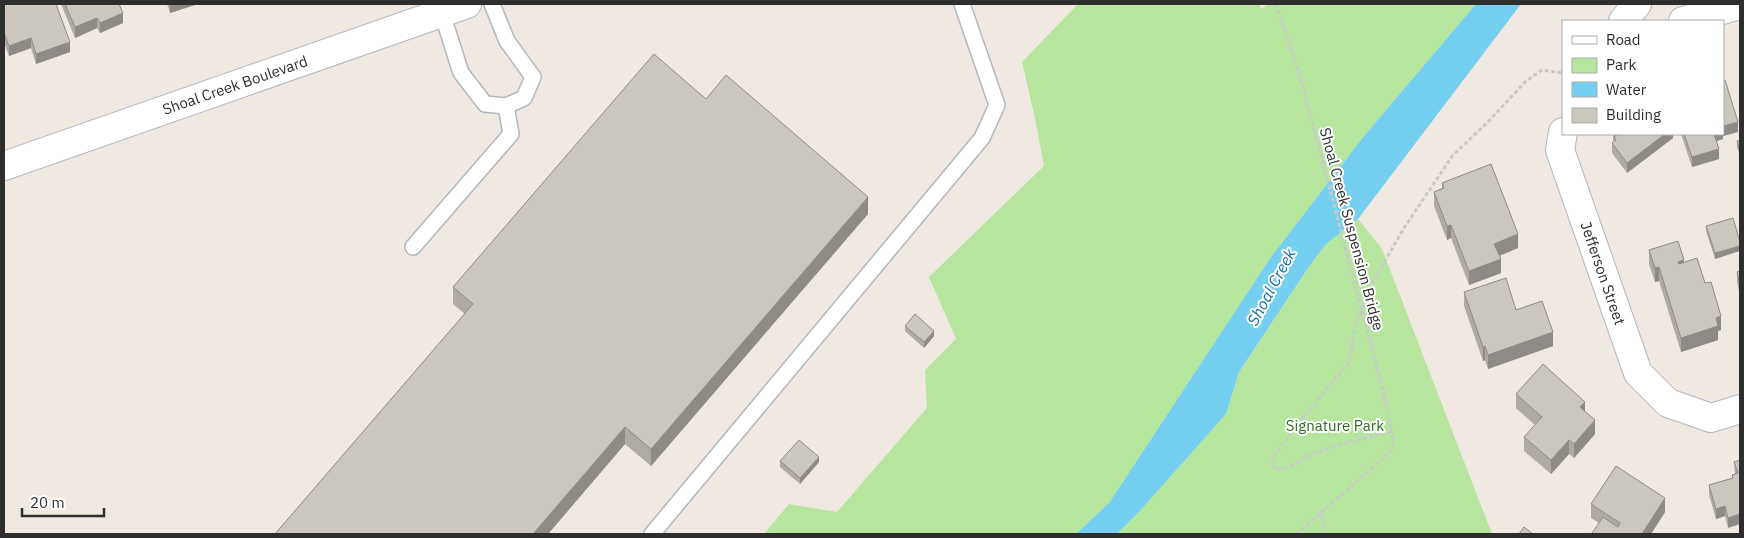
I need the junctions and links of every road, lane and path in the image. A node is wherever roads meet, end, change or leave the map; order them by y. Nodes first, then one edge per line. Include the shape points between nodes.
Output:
1 (492, 4) edge
2 (962, 4) edge
3 (1276, 4) edge
4 (1637, 4) edge
5 (1740, 5) edge
6 (454, 8) edge
7 (1624, 20) edge
8 (1687, 20) edge
9 (1562, 73) edge
10 (506, 106) junction
11 (1562, 135) edge
12 (4, 166) edge
13 (413, 247) dead end
14 (1740, 409) edge
15 (1392, 431) junction
16 (1321, 512) junction
17 (652, 534) edge
18 (1296, 534) edge
19 (1326, 534) edge

1 - 10 lane via 507,40 533,77 524,98
2 - 17 lane via 996,105 982,138
3 - 15 path, Shoal Creek Suspension Bridge, bridge via 1299,72
4 - 7 street
5 - 8 street
6 - 10 lane via 462,74 485,104
6 - 12 street, Shoal Creek Boulevard
9 - 15 path via 1542,70 1525,82 1453,155 1374,280 1358,316 1350,361 1293,430 1272,461 1275,468 1282,469 1345,442
10 - 13 lane via 511,134
11 - 14 street, Jefferson Street via 1560,150 1638,373 1668,404 1711,418
15 - 16 path via 1391,451
16 - 18 path
16 - 19 path

